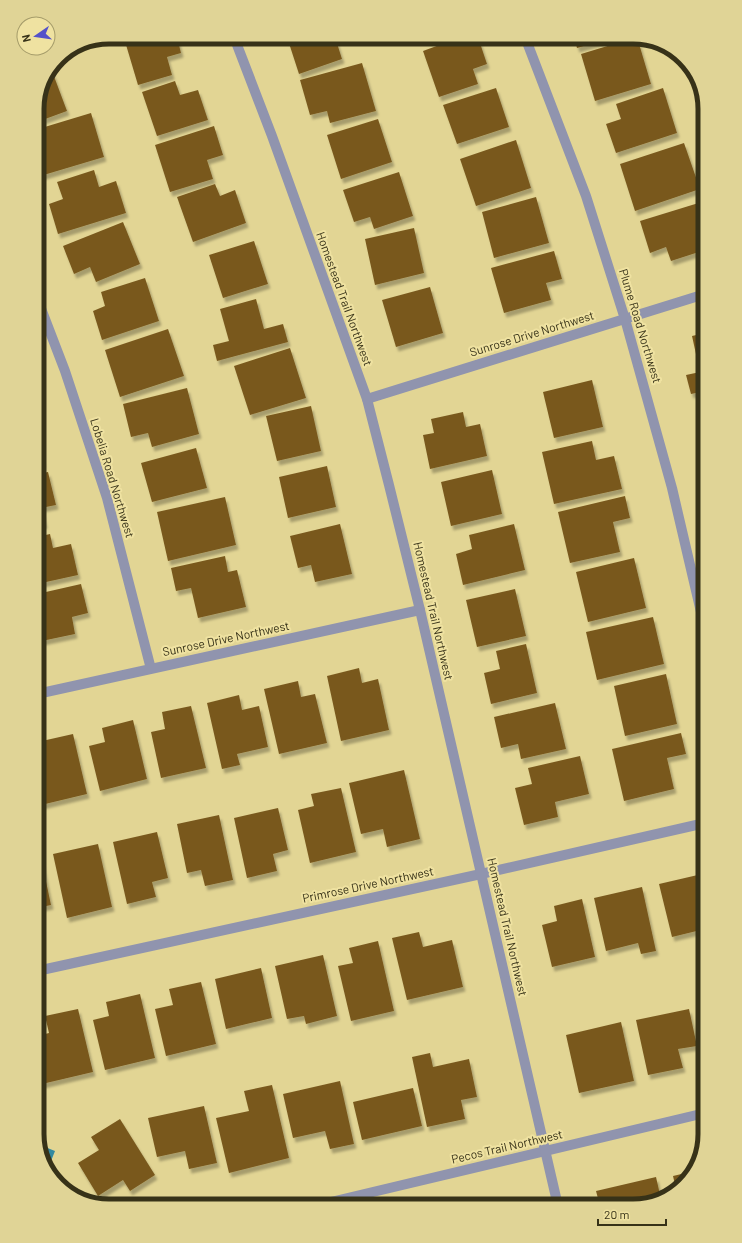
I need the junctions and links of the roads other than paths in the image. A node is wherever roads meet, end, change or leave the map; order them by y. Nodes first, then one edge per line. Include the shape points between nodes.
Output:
1 (237, 44) edge
2 (528, 44) edge
3 (698, 296) edge
4 (44, 316) edge
5 (625, 319) junction
6 (367, 399) junction
7 (698, 600) edge
8 (420, 610) junction
9 (151, 669) junction
10 (44, 692) edge
11 (698, 825) edge
12 (481, 874) junction
13 (44, 969) edge
14 (698, 1115) edge
15 (545, 1151) junction
16 (343, 1199) edge
17 (556, 1199) edge

1 - 6 street, Homestead Trail Northwest
2 - 5 street, Plume Road Northwest via 586,196
3 - 5 street, Sunrose Drive Northwest
4 - 9 street, Lobelia Road Northwest via 107,498
5 - 6 street, Sunrose Drive Northwest
5 - 7 street, Plume Road Northwest via 672,488
6 - 8 street, Homestead Trail Northwest
8 - 9 street, Sunrose Drive Northwest
8 - 12 street, Homestead Trail Northwest
9 - 10 street, Sunrose Drive Northwest
11 - 12 street, Primrose Drive Northwest
12 - 13 street, Primrose Drive Northwest
12 - 15 street, Homestead Trail Northwest
14 - 15 street, Pecos Trail Northwest
15 - 16 street, Pecos Trail Northwest
15 - 17 street, Homestead Trail Northwest

